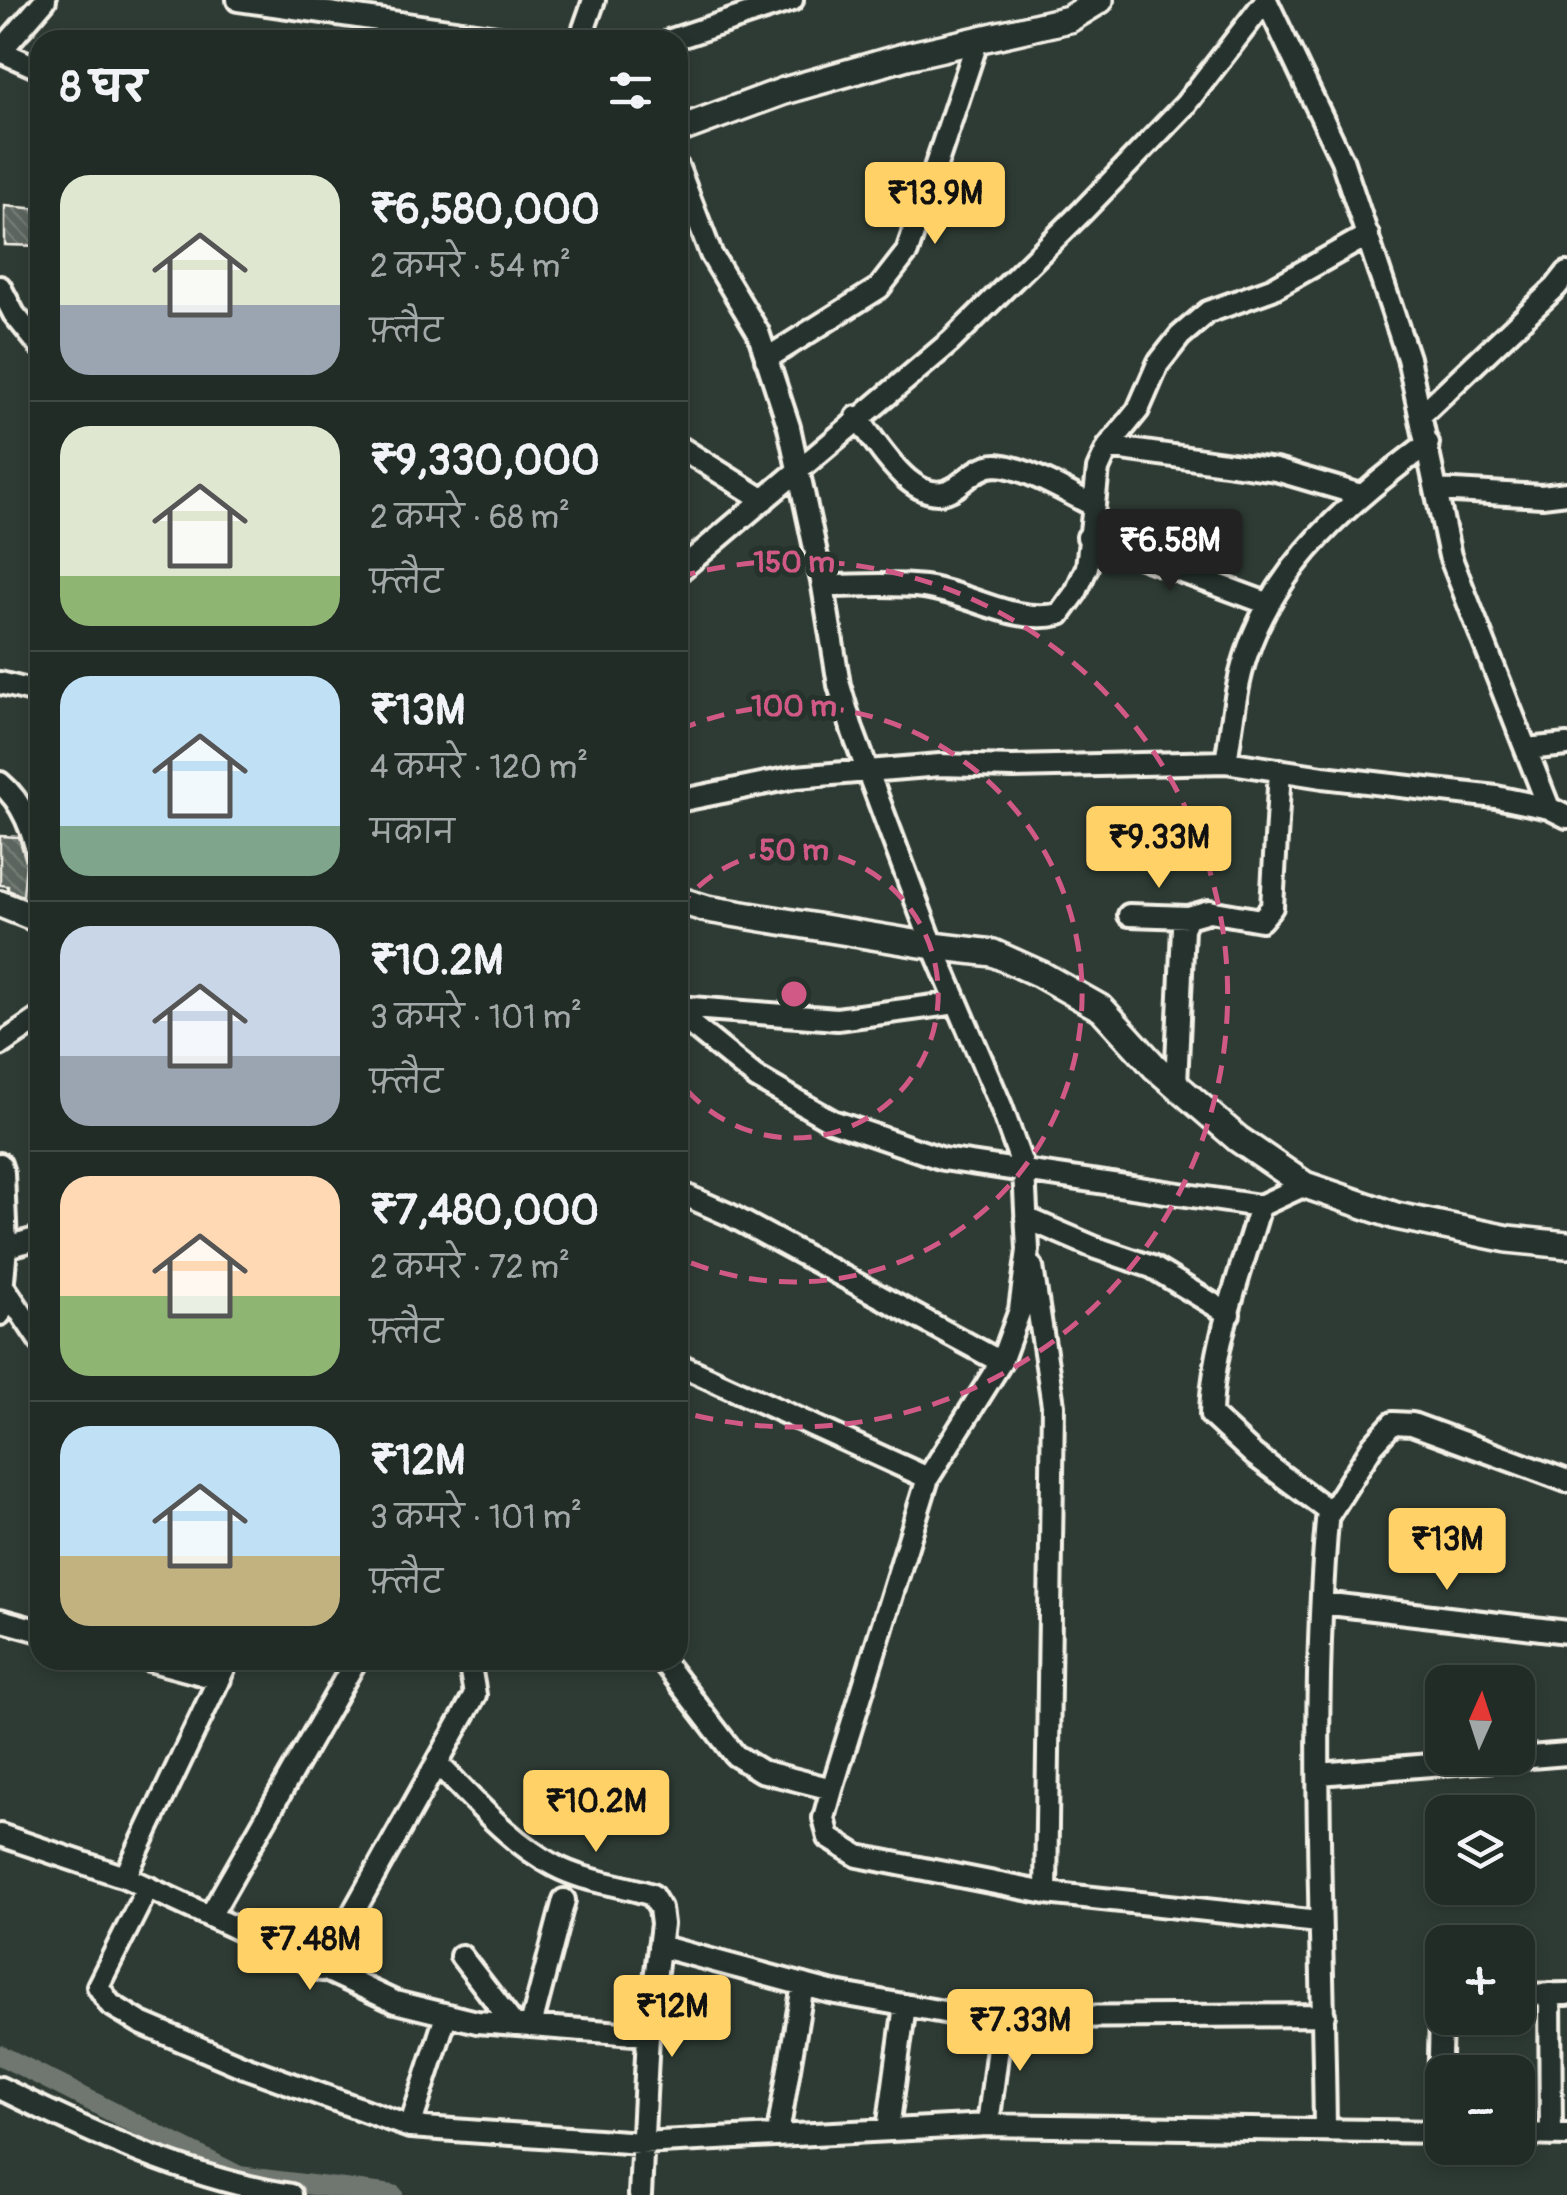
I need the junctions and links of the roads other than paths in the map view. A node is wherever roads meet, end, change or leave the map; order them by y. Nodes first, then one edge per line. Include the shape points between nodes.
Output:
1 (46, 0) edge
2 (238, 0) edge
3 (594, 0) edge
4 (792, 0) edge
5 (1100, 0) edge
6 (1266, 0) edge
7 (448, 30) edge
8 (584, 30) edge
9 (688, 34) edge
10 (978, 39) junction
11 (0, 52) edge
12 (30, 65) edge
13 (688, 126) edge
14 (688, 194) edge
15 (1368, 235) junction
16 (1567, 273) edge
17 (0, 286) edge
18 (7, 319) edge
19 (30, 338) edge
20 (766, 359) junction
21 (1422, 414) junction
22 (857, 417) junction
23 (1428, 443) junction
24 (1108, 447) junction
25 (688, 452) edge
26 (797, 472) junction
27 (1437, 490) junction
28 (1567, 493) edge
29 (1361, 496) junction
30 (764, 500) junction
31 (1092, 505) junction
32 (1088, 537) junction
33 (688, 564) edge
34 (823, 586) junction
35 (1269, 604) junction
36 (0, 683) edge
37 (30, 690) edge
38 (1567, 745) edge
39 (1526, 749) junction
40 (1226, 762) junction
41 (1280, 770) junction
42 (868, 771) junction
43 (0, 784) edge
44 (688, 799) edge
45 (1558, 812) edge
46 (30, 826) edge
47 (688, 903) edge
48 (0, 904) edge
49 (1129, 915) dead end
50 (30, 916) edge
51 (1188, 917) junction
52 (933, 946) junction
53 (957, 1002) junction
54 (688, 1011) edge
55 (688, 1019) edge
56 (30, 1024) edge
57 (0, 1044) edge
58 (1176, 1085) junction
59 (0, 1164) edge
60 (1024, 1170) junction
61 (1304, 1184) junction
62 (688, 1196) edge
63 (1260, 1206) junction
64 (1026, 1218) junction
65 (30, 1241) edge
66 (1567, 1245) edge
67 (6, 1247) junction
68 (1028, 1250) junction
69 (4, 1287) junction
70 (0, 1314) edge
71 (1229, 1314) junction
72 (30, 1326) edge
73 (1002, 1362) junction
74 (688, 1369) edge
75 (928, 1478) junction
76 (1567, 1482) edge
77 (1328, 1516) junction
78 (1322, 1603) junction
79 (0, 1620) edge
80 (30, 1628) edge
81 (1567, 1632) edge
82 (224, 1670) edge
83 (350, 1670) edge
84 (471, 1670) edge
85 (670, 1670) edge
86 (1567, 1754) edge
87 (437, 1763) junction
88 (1319, 1774) junction
89 (832, 1789) junction
90 (0, 1835) edge
91 (125, 1877) junction
92 (148, 1888) junction
93 (1046, 1893) junction
94 (564, 1900) dead end
95 (210, 1916) junction
96 (1319, 1922) junction
97 (659, 1946) junction
98 (461, 1956) dead end
99 (322, 1970) junction
100 (803, 1984) junction
101 (1558, 1994) edge
102 (905, 2005) junction
103 (1324, 2015) junction
104 (446, 2016) junction
105 (1002, 2016) junction
106 (522, 2026) junction
107 (648, 2035) junction
108 (0, 2088) edge
109 (988, 2125) junction
110 (410, 2128) junction
111 (888, 2130) junction
112 (1325, 2130) junction
113 (1425, 2132) edge
114 (778, 2134) junction
115 (1559, 2135) edge
116 (642, 2143) junction
117 (291, 2195) edge
118 (640, 2195) edge

1 - 11 street
2 - 7 street
3 - 8 street
4 - 9 street
5 - 10 street via 1069,19
6 - 15 street via 1342,160
6 - 22 street via 1185,106 1083,212 950,342
10 - 13 street via 784,91
10 - 20 street via 907,252 879,288
11 - 12 street
14 - 20 street
15 - 21 street
15 - 24 street via 1272,289 1208,312 1158,364 1138,410
16 - 21 street
17 - 18 street
18 - 19 street
20 - 26 street
21 - 23 street
22 - 26 street
22 - 31 street via 902,473 930,493 943,493 997,465
23 - 27 street
23 - 29 street
24 - 29 street via 1276,470
24 - 31 street
25 - 30 street
26 - 30 street
26 - 34 street
27 - 28 street
27 - 39 street via 1450,556
29 - 35 street via 1307,548
30 - 33 street
31 - 32 street
32 - 34 street via 1076,592 1060,614 1042,618 926,587
32 - 35 street
34 - 42 street via 839,685
35 - 40 street via 1246,656
36 - 37 street
38 - 39 street
39 - 45 street
40 - 41 street
40 - 42 street
41 - 45 street via 1496,796
41 - 51 street via 1272,907 1260,920 1210,911
42 - 44 street
42 - 52 street
43 - 46 street
47 - 52 street
48 - 50 street
49 - 51 street
51 - 58 street
52 - 53 street
52 - 58 street via 993,952 1102,1008
53 - 54 street via 837,1019
53 - 60 street
55 - 60 street via 757,1078 832,1121 943,1159
56 - 57 street
58 - 61 street
59 - 67 street
60 - 63 street
60 - 64 street
61 - 63 street
61 - 66 street via 1396,1216
62 - 73 street
63 - 71 street
64 - 68 street
64 - 71 street via 1152,1266
65 - 67 street
67 - 69 street
68 - 73 street via 1020,1310
68 - 93 street via 1054,1405
69 - 70 street
69 - 72 street
71 - 77 street via 1211,1415
73 - 75 street
74 - 75 street
75 - 89 street
76 - 77 street via 1412,1424 1392,1423
77 - 78 street
78 - 81 street
78 - 88 street
79 - 80 street
82 - 91 street
83 - 95 street
84 - 87 street via 475,1695
85 - 89 street via 735,1755 761,1770
86 - 88 street
87 - 97 street via 517,1841 554,1866 652,1895 660,1908
87 - 99 street
88 - 96 street
89 - 93 street via 824,1818 828,1838 858,1856
90 - 91 street
91 - 92 street
92 - 95 street
92 - 110 street via 98,1986 110,2004 226,2059
93 - 96 street
94 - 106 street
95 - 99 street
96 - 103 street
97 - 100 street
97 - 107 street
98 - 106 street
99 - 104 street
100 - 102 street
100 - 114 street
101 - 115 street
102 - 105 street
102 - 111 street
103 - 105 street
103 - 112 street
104 - 106 street
104 - 110 street
105 - 109 street
106 - 107 street
107 - 116 street
108 - 117 street via 200,2175
109 - 111 street
109 - 112 street
110 - 116 street
111 - 114 street
112 - 113 street
114 - 116 street
116 - 118 street

